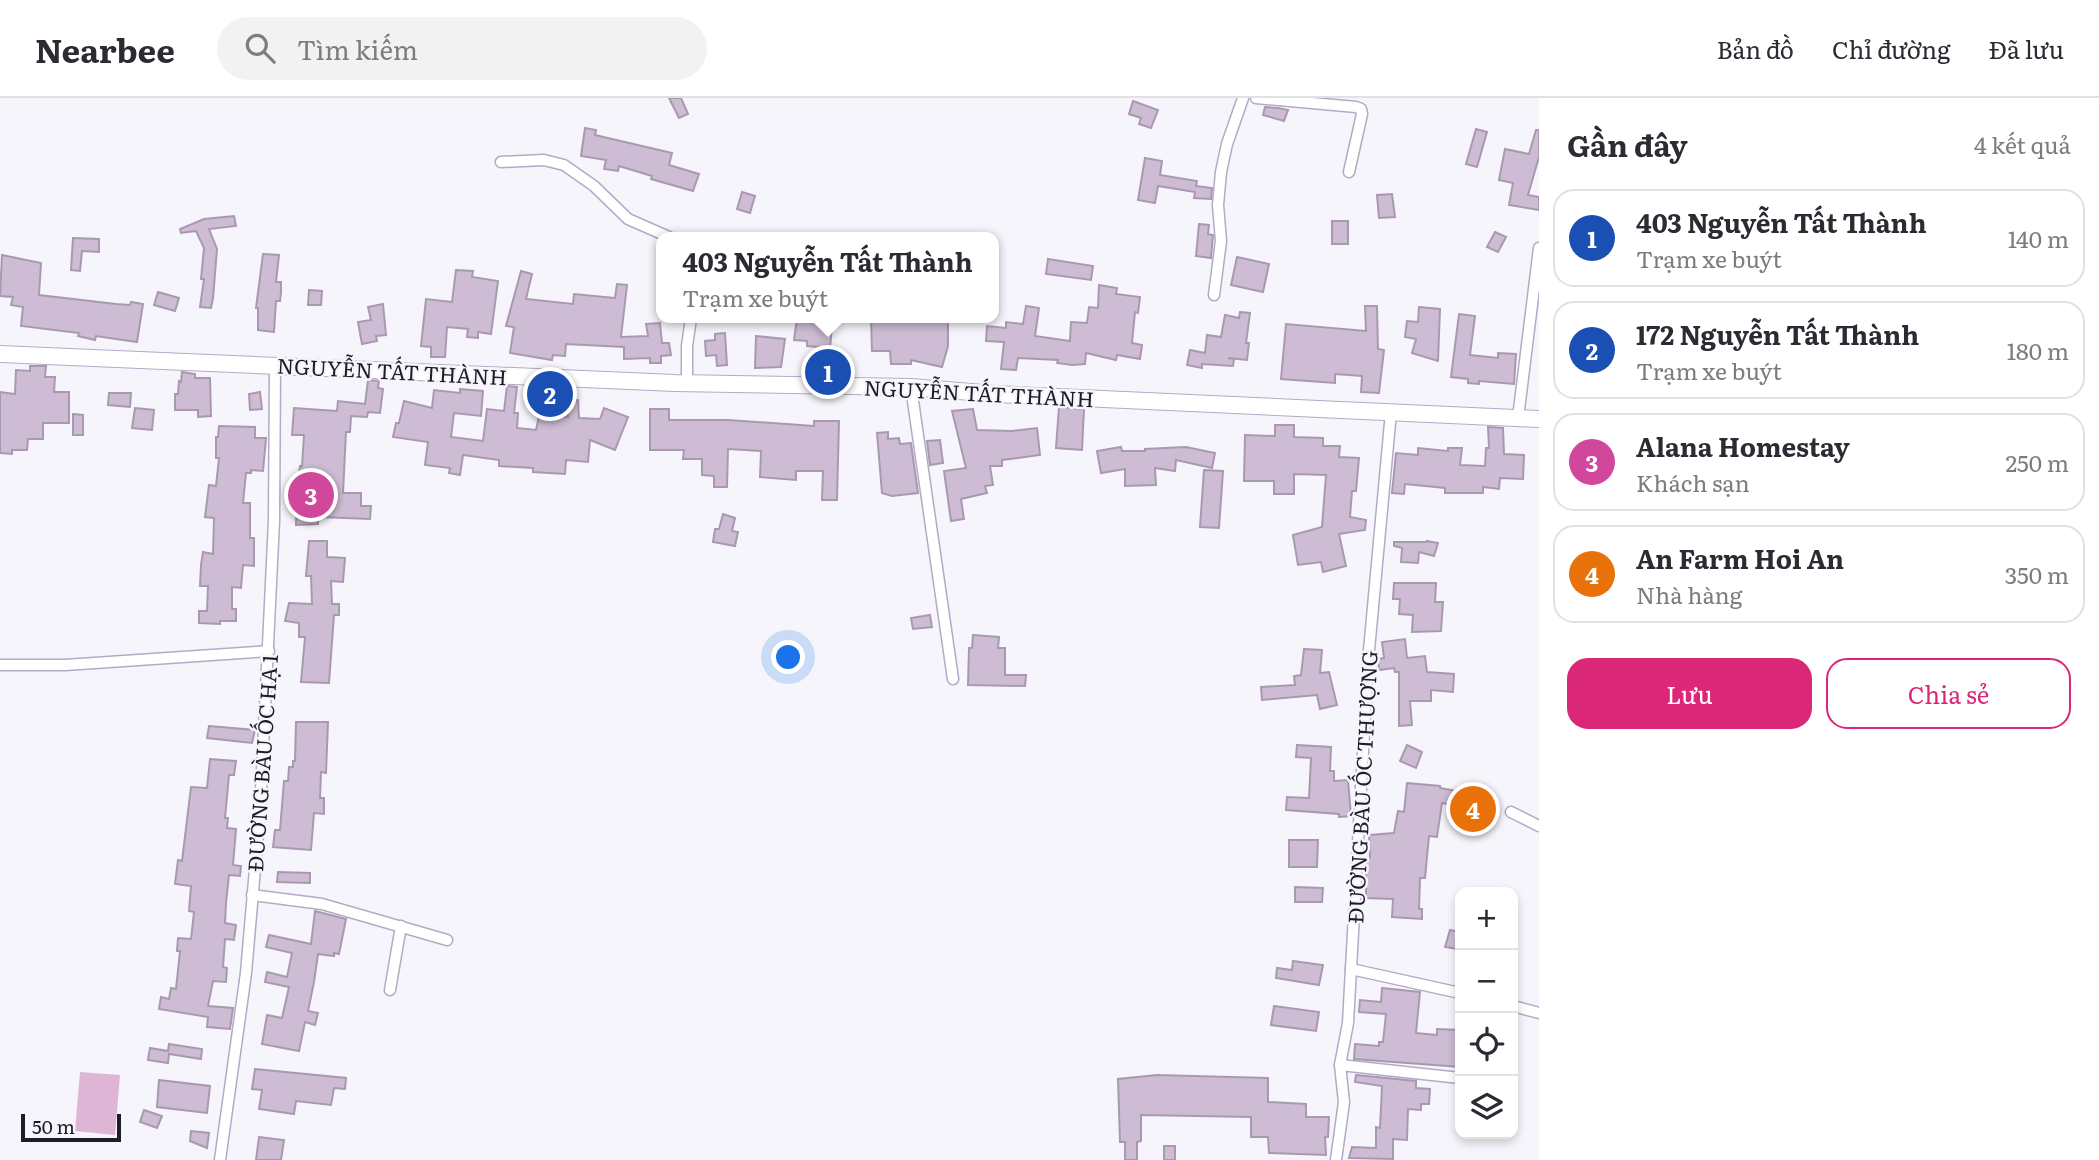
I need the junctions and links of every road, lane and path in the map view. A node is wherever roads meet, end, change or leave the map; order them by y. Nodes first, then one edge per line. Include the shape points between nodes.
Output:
1 (1243, 98) edge
2 (1256, 98) edge
3 (500, 162) dead end
4 (1349, 172) dead end
5 (658, 232) edge
6 (1539, 248) edge
7 (1214, 295) dead end
8 (690, 323) edge
9 (0, 354) edge
10 (275, 365) junction
11 (687, 383) junction
12 (911, 387) junction
13 (1391, 412) junction
14 (1518, 418) junction
15 (1539, 419) edge
16 (269, 651) junction
17 (0, 665) edge
18 (953, 679) dead end
19 (1511, 812) dead end
20 (1539, 826) edge
21 (252, 895) junction
22 (401, 926) junction
23 (447, 940) dead end
24 (1351, 969) junction
25 (390, 990) dead end
26 (1455, 992) edge
27 (1518, 1007) edge
28 (1539, 1013) edge
29 (1340, 1065) junction
30 (1455, 1077) edge
31 (220, 1160) edge
32 (1336, 1160) edge

1 - 7 street via 1220,180 1222,242
2 - 4 street via 1361,109
3 - 5 street via 544,160 564,166 594,186 628,219
6 - 14 street
8 - 11 street
9 - 10 main road, NGUYỄN TẤT THÀNH
10 - 11 main road, NGUYỄN TẤT THÀNH
10 - 16 street, ĐƯỜNG BÀU ỐC HẠ 1
11 - 12 main road, NGUYỄN TẤT THÀNH
12 - 13 main road, NGUYỄN TẤT THÀNH
12 - 18 street
13 - 14 main road, NGUYỄN TẤT THÀNH
13 - 24 street, ĐƯỜNG BÀU ỐC THƯỢNG via 1368,661
14 - 15 main road, NGUYỄN TẤT THÀNH
16 - 17 street
16 - 21 street, ĐƯỜNG BÀU ỐC HẠ 1
19 - 20 street
21 - 22 street via 322,904
21 - 31 street, ĐƯỜNG BÀU ỐC HẠ 1
22 - 23 street
22 - 25 street
24 - 26 street
24 - 29 street, ĐƯỜNG BÀU ỐC THƯỢNG
27 - 28 street
29 - 30 street
29 - 32 street, ĐƯỜNG BÀU ỐC THƯỢNG via 1344,1102

